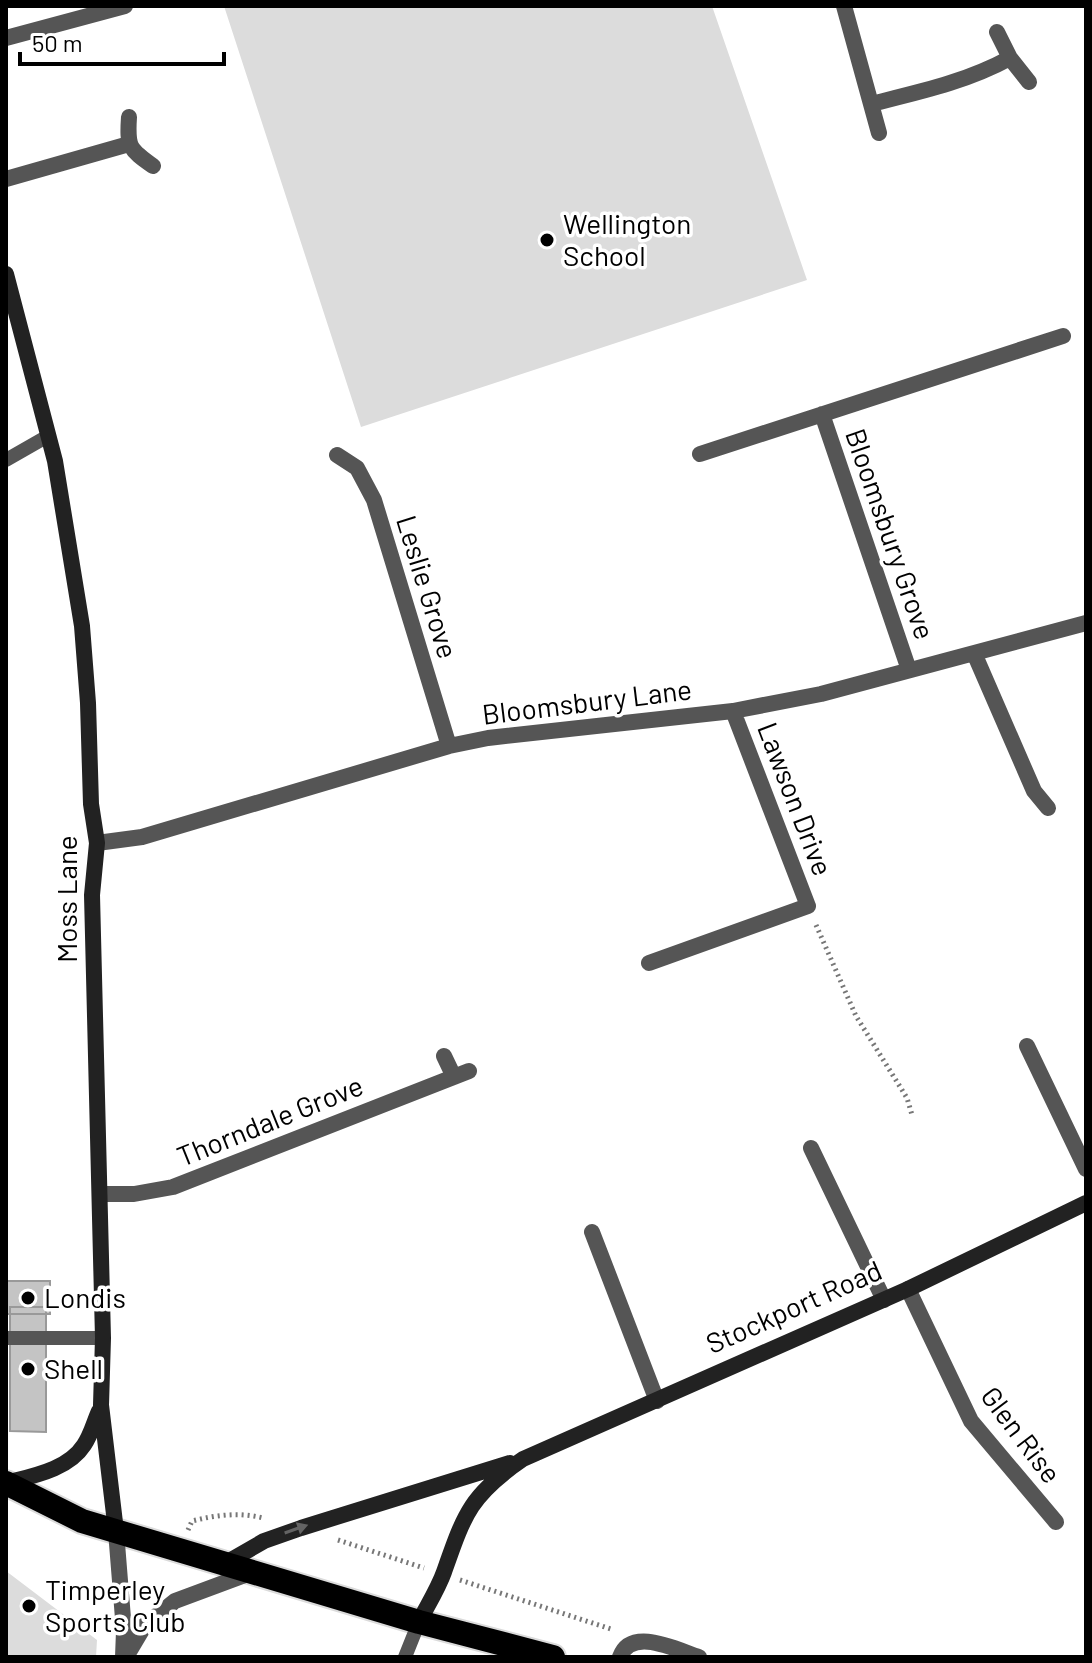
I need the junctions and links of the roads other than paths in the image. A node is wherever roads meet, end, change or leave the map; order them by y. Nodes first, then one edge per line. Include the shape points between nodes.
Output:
1 (125, 6) edge
2 (844, 6) edge
3 (997, 32) dead end
4 (6, 38) edge
5 (1010, 58) junction
6 (1029, 82) dead end
7 (871, 104) junction
8 (129, 117) dead end
9 (879, 133) dead end
10 (129, 144) junction
11 (153, 166) dead end
12 (6, 179) edge
13 (6, 274) edge
14 (1063, 336) dead end
15 (822, 414) junction
16 (48, 436) junction
17 (700, 454) dead end
18 (337, 455) dead end
19 (6, 460) edge
20 (1086, 623) edge
21 (974, 653) junction
22 (909, 670) junction
23 (733, 711) junction
24 (449, 746) junction
25 (1048, 808) dead end
26 (97, 843) junction
27 (649, 963) dead end
28 (1027, 1046) dead end
29 (444, 1056) dead end
30 (811, 1148) dead end
31 (1086, 1169) edge
32 (100, 1194) junction
33 (1086, 1203) edge
34 (592, 1232) dead end
35 (908, 1289) junction
36 (884, 1300) junction
37 (6, 1338) edge
38 (103, 1338) junction
39 (657, 1401) junction
40 (101, 1405) junction
41 (523, 1459) junction
42 (6, 1483) edge
43 (1056, 1522) dead end
44 (116, 1531) junction
45 (226, 1563) junction
46 (255, 1572) junction
47 (419, 1622) junction
48 (124, 1657) edge
49 (405, 1657) edge
50 (553, 1657) edge
51 (620, 1657) edge
52 (699, 1657) edge

1 - 4 street
2 - 7 street
3 - 5 street
5 - 6 street
5 - 7 street via 941,87
7 - 9 street
8 - 10 street
10 - 11 street
10 - 12 street
13 - 16 street, Moss Lane
14 - 15 street, Bloomsbury Grove
15 - 17 street, Bloomsbury Grove
15 - 22 street, Bloomsbury Grove
16 - 19 lane
16 - 26 street, Moss Lane via 82,626
18 - 24 street, Leslie Grove via 357,468 374,500
20 - 21 street, Bloomsbury Lane
21 - 22 street, Bloomsbury Lane
21 - 25 street via 1034,791
22 - 23 street, Bloomsbury Lane
23 - 24 street, Bloomsbury Lane
23 - 27 street, Lawson Drive via 808,906
24 - 26 street, Bloomsbury Lane via 142,837
26 - 32 street, Moss Lane via 92,895
28 - 31 street
29 - 32 street, Thorndale Grove via 462,1074 173,1187
30 - 36 street
32 - 38 street, Moss Lane
33 - 35 street, Stockport Road
34 - 39 street
35 - 36 street, Stockport Road
35 - 43 street, Glen Rise via 971,1421
36 - 39 street, Stockport Road
37 - 38 lane
38 - 40 street, Moss Lane
39 - 41 street, Stockport Road
40 - 42 street via 79,1452 46,1472
40 - 44 street, Moss Lane
45 -> 41 street, Stockport Road via 301,1528
41 - 47 street, Stockport Road via 475,1500
42 - 44 highway via 82,1521
44 - 45 highway
44 - 48 street
45 - 46 highway
46 - 47 highway
46 - 48 street via 175,1601 145,1625
47 - 49 lane
47 - 50 highway
51 - 52 street via 622,1650 644,1640

